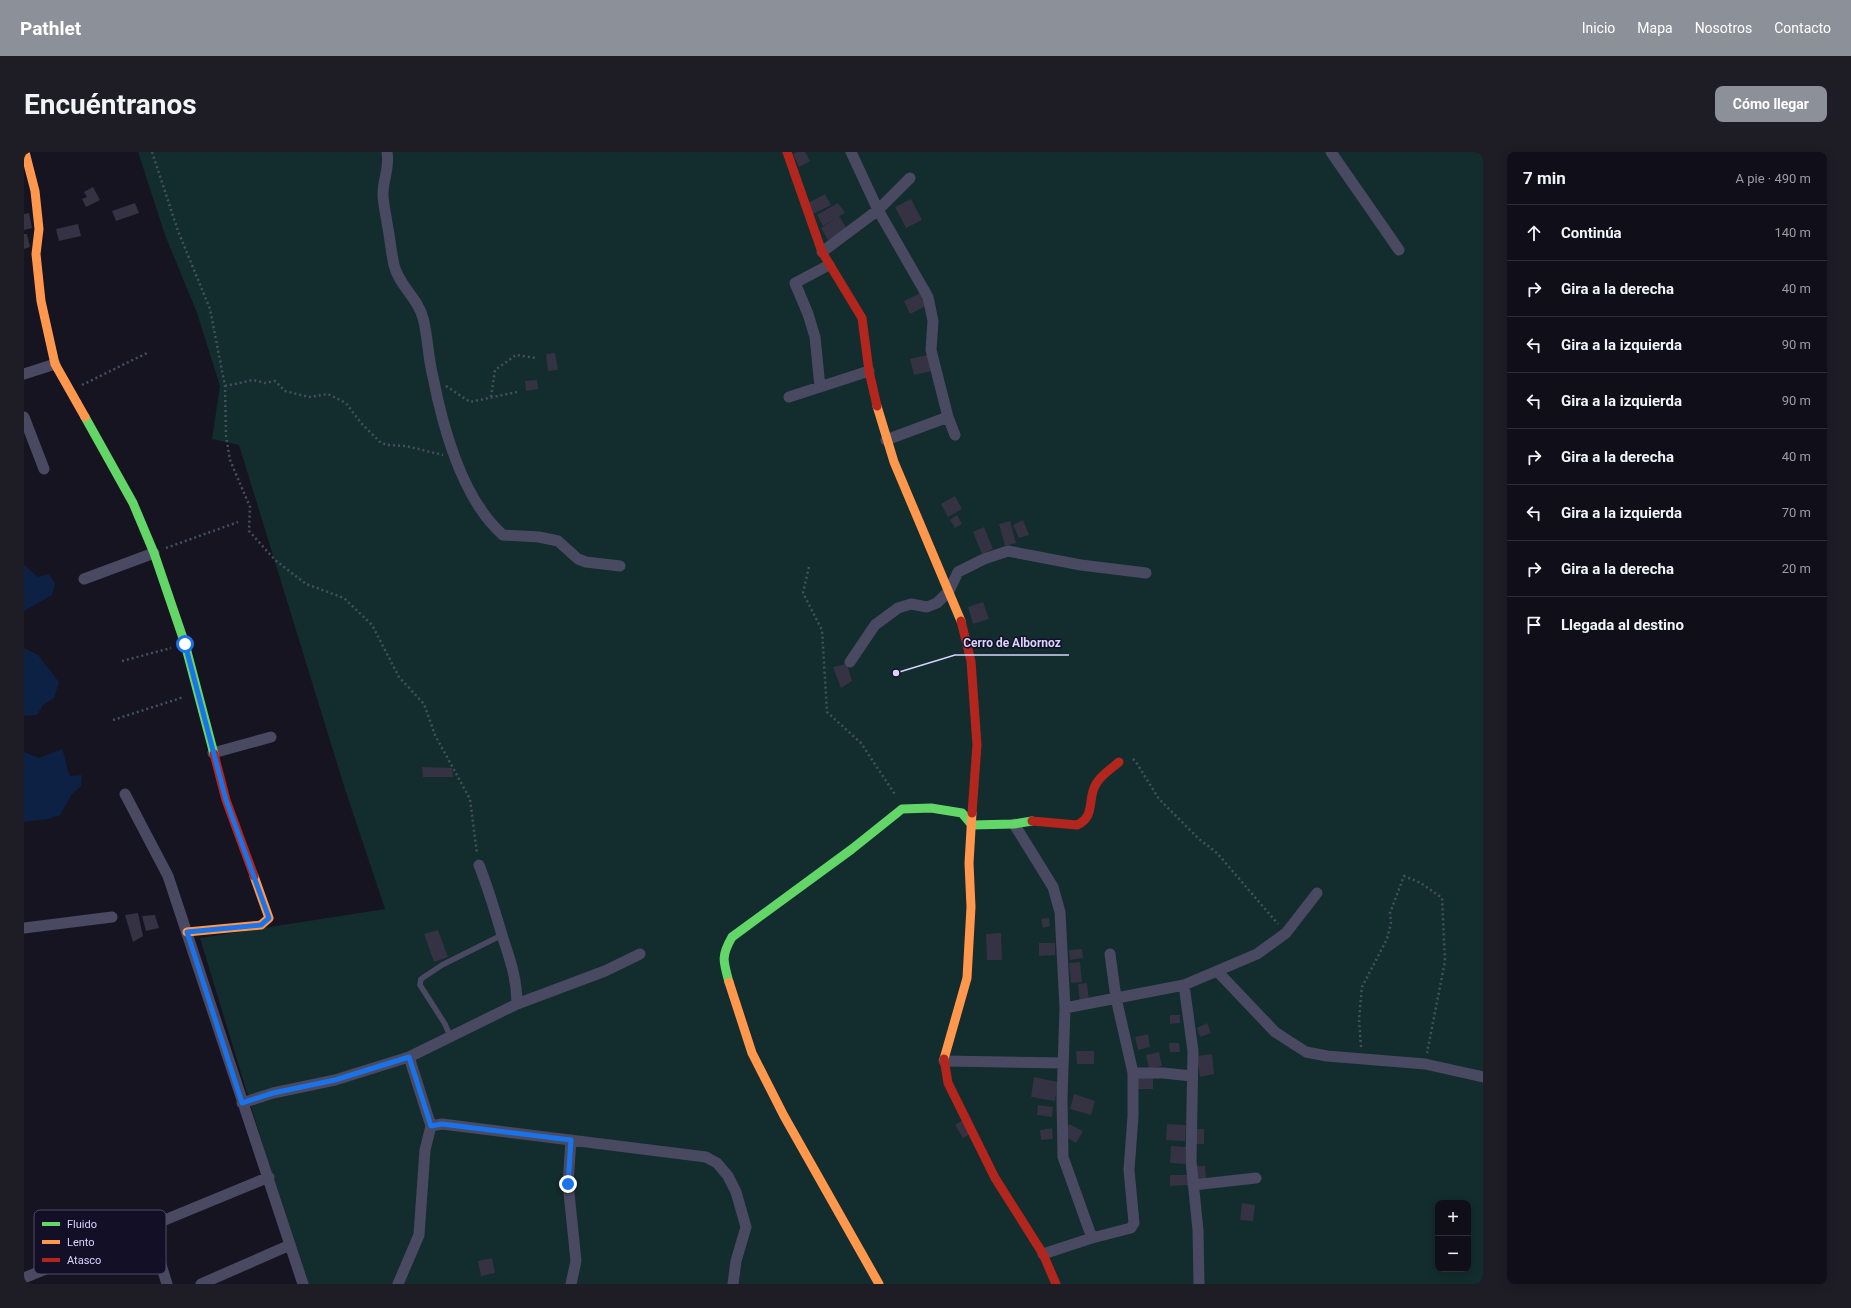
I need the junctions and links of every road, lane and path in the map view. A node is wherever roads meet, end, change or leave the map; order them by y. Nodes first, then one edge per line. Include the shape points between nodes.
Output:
1 (25, 152) edge
2 (152, 152) edge
3 (387, 152) edge
4 (787, 152) edge
5 (851, 152) edge
6 (1331, 152) edge
7 (910, 178) dead end
8 (878, 210) junction
9 (1399, 250) dead end
10 (822, 252) junction
11 (829, 265) junction
12 (149, 352) dead end
13 (536, 358) dead end
14 (55, 364) junction
15 (869, 371) junction
16 (24, 374) edge
17 (432, 377) junction
18 (225, 386) junction
19 (820, 387) junction
20 (69, 391) junction
21 (517, 392) dead end
22 (491, 397) junction
23 (789, 397) dead end
24 (24, 416) edge
25 (948, 417) junction
26 (955, 435) dead end
27 (886, 440) junction
28 (454, 451) junction
29 (44, 469) dead end
30 (238, 522) dead end
31 (154, 553) junction
32 (620, 566) dead end
33 (809, 567) dead end
34 (1146, 573) dead end
35 (84, 578) dead end
36 (949, 591) junction
37 (185, 644) junction
38 (122, 661) dead end
39 (850, 662) dead end
40 (198, 692) junction
41 (113, 720) dead end
42 (271, 737) dead end
43 (213, 753) junction
44 (1131, 758) dead end
45 (1119, 762) dead end
46 (125, 794) dead end
47 (902, 809) junction
48 (1014, 824) junction
49 (972, 825) junction
50 (479, 864) joint
51 (1317, 893) dead end
52 (112, 917) dead end
53 (24, 928) edge
54 (187, 932) junction
55 (1286, 934) junction
56 (502, 935) junction
57 (640, 954) dead end
58 (1110, 954) dead end
59 (1217, 971) junction
60 (1184, 985) junction
61 (1116, 998) junction
62 (517, 1004) junction
63 (1065, 1008) junction
64 (450, 1036) junction
65 (409, 1057) junction
66 (1362, 1059) junction
67 (944, 1061) junction
68 (1063, 1063) junction
69 (1425, 1064) junction
70 (1133, 1073) junction
71 (1192, 1076) junction
72 (1483, 1077) edge
73 (242, 1103) junction
74 (431, 1126) junction
75 (571, 1140) junction
76 (269, 1177) junction
77 (1256, 1178) dead end
78 (1193, 1185) junction
79 (166, 1219) edge
80 (1092, 1238) junction
81 (290, 1245) junction
82 (1043, 1254) junction
83 (34, 1274) edge
84 (164, 1274) edge
85 (24, 1278) edge
86 (167, 1284) edge
87 (201, 1284) edge
88 (303, 1284) edge
89 (398, 1284) edge
90 (571, 1284) edge
91 (733, 1284) edge
92 (878, 1284) edge
93 (1056, 1284) edge
94 (1200, 1284) edge

1 - 14 street via 35,191 40,229 36,254 41,301
2 - 18 path via 178,231 210,309
3 - 17 street via 388,163 383,195 394,265 399,280 423,316
4 - 10 street
5 - 8 street
6 - 9 street
7 - 8 street
8 - 10 street
8 - 25 street via 928,297 933,321 932,350
10 - 11 street
11 - 15 street via 862,318
11 - 19 street via 795,283 815,337
12 - 20 path
13 - 22 path via 516,356 495,370
14 - 16 street
14 - 20 street
15 - 19 street
15 - 27 street
17 - 22 path via 470,402
17 - 28 street
18 - 28 path via 253,380 275,382 285,391 309,397 328,394 346,403 381,443 445,455
18 - 50 path via 226,436 230,460 250,507 249,531 275,560 306,584 344,598 372,625 399,677 424,704 435,735 470,800
19 - 23 street
20 - 31 street via 133,503
21 - 22 path
24 - 29 street
25 - 26 street
25 - 27 street
27 - 36 street
28 - 32 street via 461,472 480,509 503,535 558,541 578,559
30 - 31 path
31 - 35 street
31 - 37 street
33 - 47 path via 803,593 822,630 828,712 861,743 891,786
34 - 36 street via 1081,566 1008,551 958,572
36 - 39 street via 933,605 927,607 911,604 898,608 875,625
36 - 49 street via 963,627 971,661 977,744
37 - 38 path
37 - 40 street
40 - 41 path
40 - 43 street
42 - 43 street
43 - 54 street via 226,800 269,918 261,925
44 - 55 path via 1159,799 1199,839 1217,852
45 - 48 street via 1101,777 1093,789 1088,819 1084,824 1029,821
46 - 54 street via 168,876
47 - 49 street via 931,808 962,813
47 - 92 street via 732,937 723,958 752,1053 784,1116
48 - 49 street
48 - 63 street via 1053,887 1060,912
49 - 67 street via 967,978
50 - 56 street
51 - 55 street
52 - 53 street
54 - 73 street
55 - 59 street via 1257,954
56 - 62 street via 517,984
56 - 64 lane via 442,965 421,979 420,985
57 - 62 street via 605,971
58 - 61 street
59 - 60 street
59 - 66 street via 1275,1032 1294,1046 1306,1052
60 - 61 street
60 - 71 street via 1193,1051
61 - 63 street
61 - 70 street
62 - 64 street
63 - 68 street
64 - 65 street
65 - 73 street via 335,1080 273,1093
65 - 74 street
66 - 69 street
66 - 69 path via 1359,1019 1362,988 1387,938 1391,923 1390,912 1404,876 1442,898 1445,961
67 - 68 street
67 - 82 street via 948,1083 995,1178
68 - 80 street via 1062,1157
69 - 72 street
70 - 71 street via 1163,1072
70 - 80 street via 1129,1170 1134,1223 1131,1228
71 - 78 street
73 - 76 street
74 - 75 street via 442,1124
74 - 89 street via 425,1150 419,1235
75 - 90 street via 568,1184 576,1261
75 - 91 street via 706,1156 717,1163 728,1176 736,1192 746,1227 736,1261
76 - 79 street
76 - 81 street
77 - 78 street
78 - 94 street
80 - 82 street
81 - 87 street
81 - 88 street
82 - 93 street
83 - 85 street
84 - 86 street

